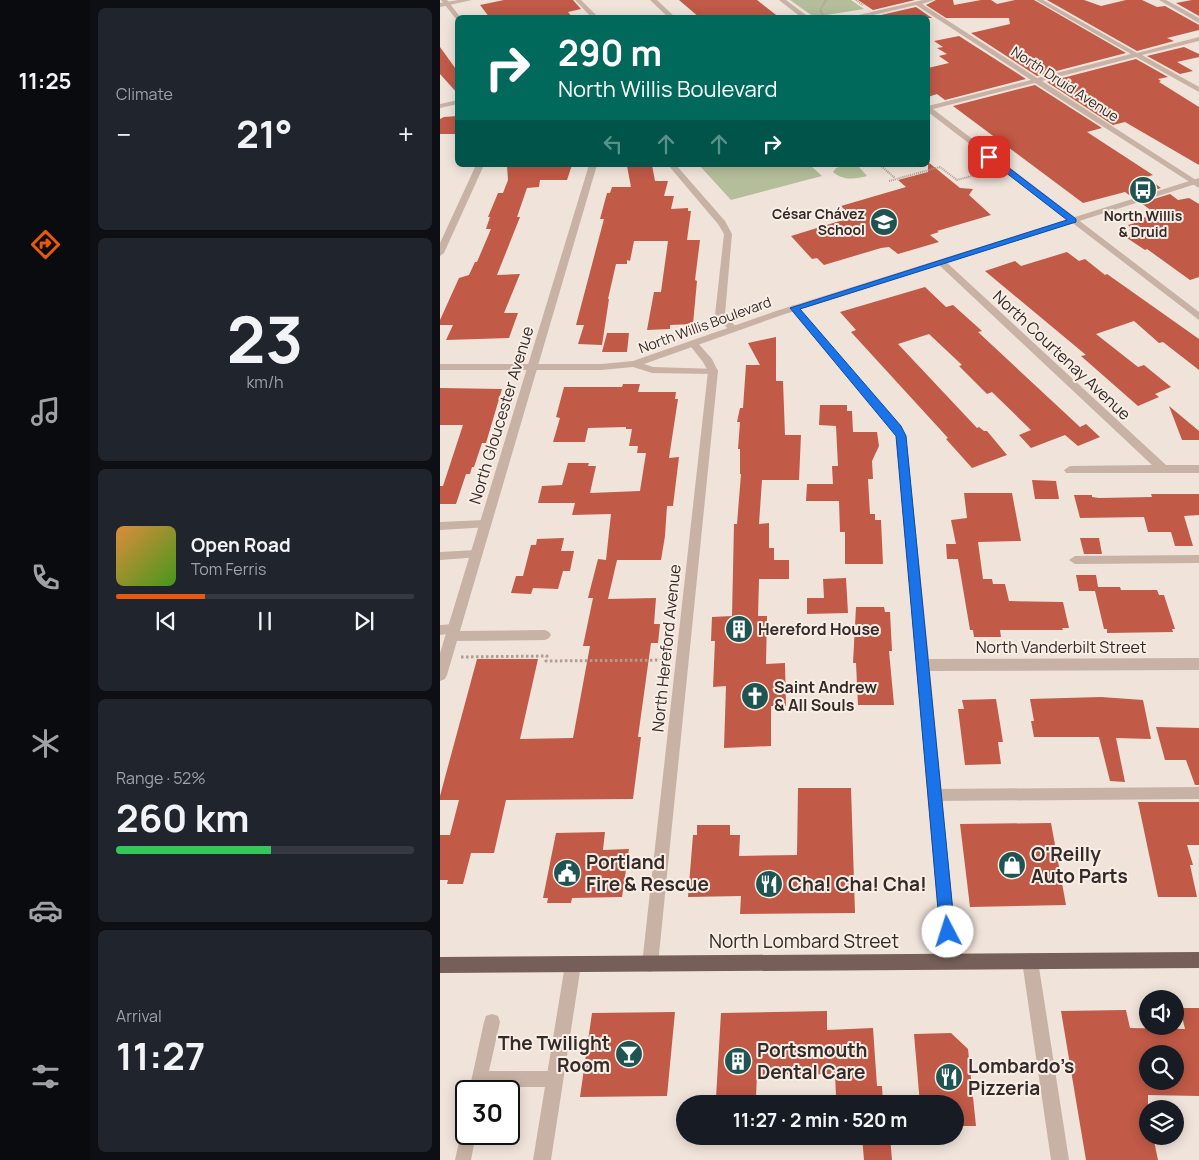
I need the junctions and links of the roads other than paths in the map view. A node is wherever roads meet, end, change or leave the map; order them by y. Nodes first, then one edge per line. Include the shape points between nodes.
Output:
1 (469, 0) edge
2 (578, 0) edge
3 (653, 0) edge
4 (782, 0) edge
5 (931, 0) edge
6 (1039, 0) edge
7 (1162, 0) edge
8 (444, 3) edge
9 (917, 3) junction
10 (455, 15) edge
11 (593, 15) edge
12 (670, 15) edge
13 (802, 15) edge
14 (863, 15) edge
15 (1199, 20) edge
16 (1199, 39) edge
17 (1136, 55) junction
18 (1035, 80) junction
19 (1199, 90) edge
20 (455, 103) edge
21 (440, 106) edge
22 (930, 107) edge
23 (930, 110) edge
24 (479, 167) edge
25 (592, 167) edge
26 (674, 167) edge
27 (1197, 183) edge
28 (1073, 220) junction
29 (440, 253) edge
30 (941, 262) junction
31 (794, 308) junction
32 (1199, 317) edge
33 (732, 329) junction
34 (693, 343) junction
35 (634, 364) junction
36 (440, 367) edge
37 (532, 367) junction
38 (713, 371) junction
39 (1163, 469) junction
40 (1199, 469) edge
41 (1070, 470) dead end
42 (485, 524) junction
43 (440, 526) edge
44 (476, 554) junction
45 (440, 556) edge
46 (1199, 558) edge
47 (1076, 560) dead end
48 (440, 630) edge
49 (453, 633) junction
50 (545, 635) dead end
51 (1199, 664) edge
52 (923, 665) junction
53 (440, 675) edge
54 (1199, 793) edge
55 (935, 795) junction
56 (1199, 960) edge
57 (950, 961) junction
58 (1030, 961) junction
59 (650, 964) junction
60 (440, 965) edge
61 (572, 965) junction
62 (492, 1022) dead end
63 (555, 1079) junction
64 (479, 1080) edge
65 (520, 1082) edge
66 (465, 1145) edge
67 (462, 1160) edge
68 (542, 1160) edge
69 (1060, 1160) edge

1 - 8 street
2 - 11 street
3 - 12 street
4 - 13 street
5 - 9 street
6 - 17 street
7 - 15 street
8 - 10 street
9 - 14 street
9 - 18 street, North Druid Avenue
16 - 17 street
17 - 18 street
17 - 19 street
18 - 22 street
18 - 27 street, North Druid Avenue
20 - 21 street
23 - 28 street
24 - 29 street
25 - 37 street, North Gloucester Avenue
26 - 33 street via 725,228 728,239 720,315
27 - 28 street, North Willis Boulevard
28 - 30 street, North Willis Boulevard
28 - 32 street
30 - 31 street, North Willis Boulevard
30 - 39 street, North Courtenay Avenue
31 - 33 street, North Willis Boulevard
31 - 52 street via 901,436
33 - 34 street, North Willis Boulevard
34 - 35 street, North Willis Boulevard
34 - 38 street
35 - 37 street, North Willis Boulevard
35 - 38 street via 652,370
36 - 37 street, North Willis Boulevard
37 - 42 street, North Gloucester Avenue
38 - 59 street, North Hereford Avenue
39 - 40 street
39 - 41 street
42 - 43 lane
42 - 44 street, North Gloucester Avenue
44 - 45 lane
44 - 49 street, North Gloucester Avenue
46 - 47 lane
48 - 49 lane
49 - 50 lane
49 - 53 street, North Gloucester Avenue
51 - 52 street, North Vanderbilt Street
52 - 55 street
54 - 55 lane
55 - 57 street
56 - 58 main road, North Lombard Street
57 - 58 main road, North Lombard Street
57 - 59 main road, North Lombard Street
58 - 69 street
59 - 61 main road, North Lombard Street
60 - 61 main road, North Lombard Street
61 - 63 street
62 - 64 lane
63 - 65 lane
63 - 68 street
66 - 67 lane

